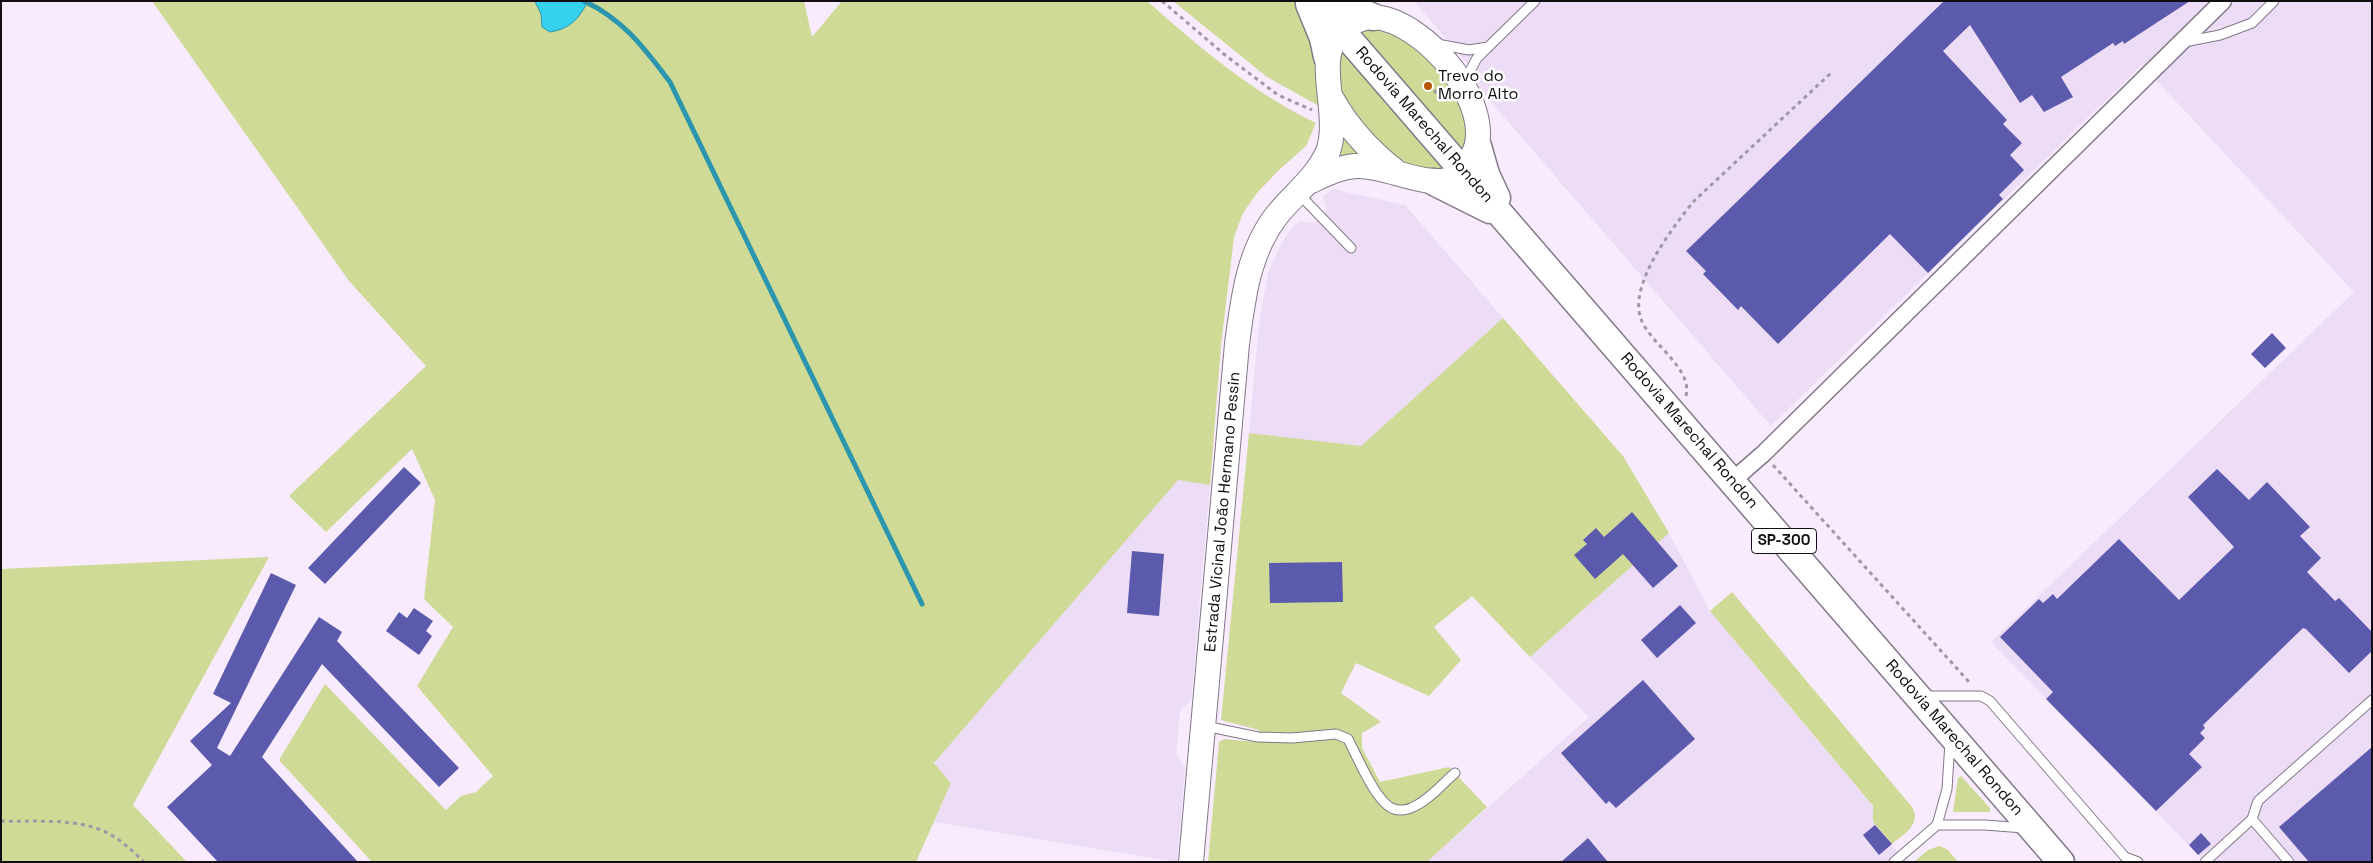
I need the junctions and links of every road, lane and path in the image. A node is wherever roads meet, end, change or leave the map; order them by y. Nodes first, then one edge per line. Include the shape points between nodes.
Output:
1 (1162, 1) edge
2 (1308, 1) edge
3 (1316, 1) edge
4 (1337, 1) edge
5 (1535, 1) edge
6 (2223, 1) edge
7 (2274, 1) edge
8 (1373, 17) junction
9 (1342, 32) junction
10 (1426, 42) junction
11 (2182, 42) junction
12 (1489, 47) junction
13 (1327, 57) junction
14 (1832, 72) dead end
15 (1462, 85) junction
16 (1332, 108) junction
17 (1478, 146) junction
18 (1463, 170) junction
19 (1396, 172) junction
20 (1434, 182) junction
21 (1304, 187) junction
22 (1506, 220) junction
23 (1351, 248) dead end
24 (1680, 420) junction
25 (1763, 454) junction
26 (1732, 481) junction
27 (1918, 696) junction
28 (1982, 696) junction
29 (2372, 700) edge
30 (1204, 726) junction
31 (1949, 732) junction
32 (1455, 773) dead end
33 (2252, 819) junction
34 (1, 822) edge
35 (1937, 826) junction
36 (2033, 829) junction
37 (144, 862) edge
38 (1192, 862) edge
39 (1894, 862) edge
40 (2061, 862) edge
41 (2138, 862) edge
42 (2205, 862) edge
43 (2288, 862) edge

1 - 16 path via 1225,55 1278,94 1313,111
2 - 13 main road
3 - 9 main road, Rodovia Marechal Rondon / SP-300
4 - 8 main road
5 - 12 lane
6 - 11 street
7 - 11 lane via 2252,23 2220,35
8 - 9 main road via 1356,22
8 - 10 main road via 1400,25
9 - 13 main road
9 - 18 main road, Rodovia Marechal Rondon / SP-300
10 - 12 lane via 1469,50
10 - 15 main road
11 - 25 street
12 - 15 lane via 1470,68
13 - 16 main road, Estrada Vicinal João Hermano Pessin
14 - 24 path via 1694,201 1676,222 1644,280 1639,298 1641,319 1687,382
15 - 17 main road via 1476,113
16 - 19 main road
16 - 21 main road, Estrada Vicinal João Hermano Pessin via 1330,144 1320,166
17 - 18 main road
17 - 22 main road
18 - 20 main road via 1447,180
18 - 22 main road, Rodovia Marechal Rondon / SP-300
19 - 20 main road, Estrada Vicinal João Hermano Pessin
19 - 21 main road, Estrada Vicinal João Hermano Pessin via 1378,167 1342,168
20 - 22 main road
21 - 23 lane
21 - 30 main road, Estrada Vicinal João Hermano Pessin via 1272,221 1262,240 1249,272 1242,308
22 - 24 main road, Rodovia Marechal Rondon / SP-300
24 - 26 main road, Rodovia Marechal Rondon / SP-300
25 - 26 street
25 - 28 path
26 - 27 main road, Rodovia Marechal Rondon / SP-300
27 - 28 lane
27 - 31 main road, Rodovia Marechal Rondon / SP-300
28 - 41 lane via 1990,701 2125,857
29 - 33 lane via 2258,800
30 - 32 lane via 1258,737 1343,736 1348,739 1377,792 1394,809 1414,807
30 - 38 main road, Estrada Vicinal João Hermano Pessin
31 - 35 lane via 1947,789
31 - 36 main road, Rodovia Marechal Rondon / SP-300
33 - 42 lane
33 - 43 lane
34 - 37 path via 59,823 99,829 123,843
35 - 36 lane
35 - 39 lane
36 - 40 main road, Rodovia Marechal Rondon / SP-300

